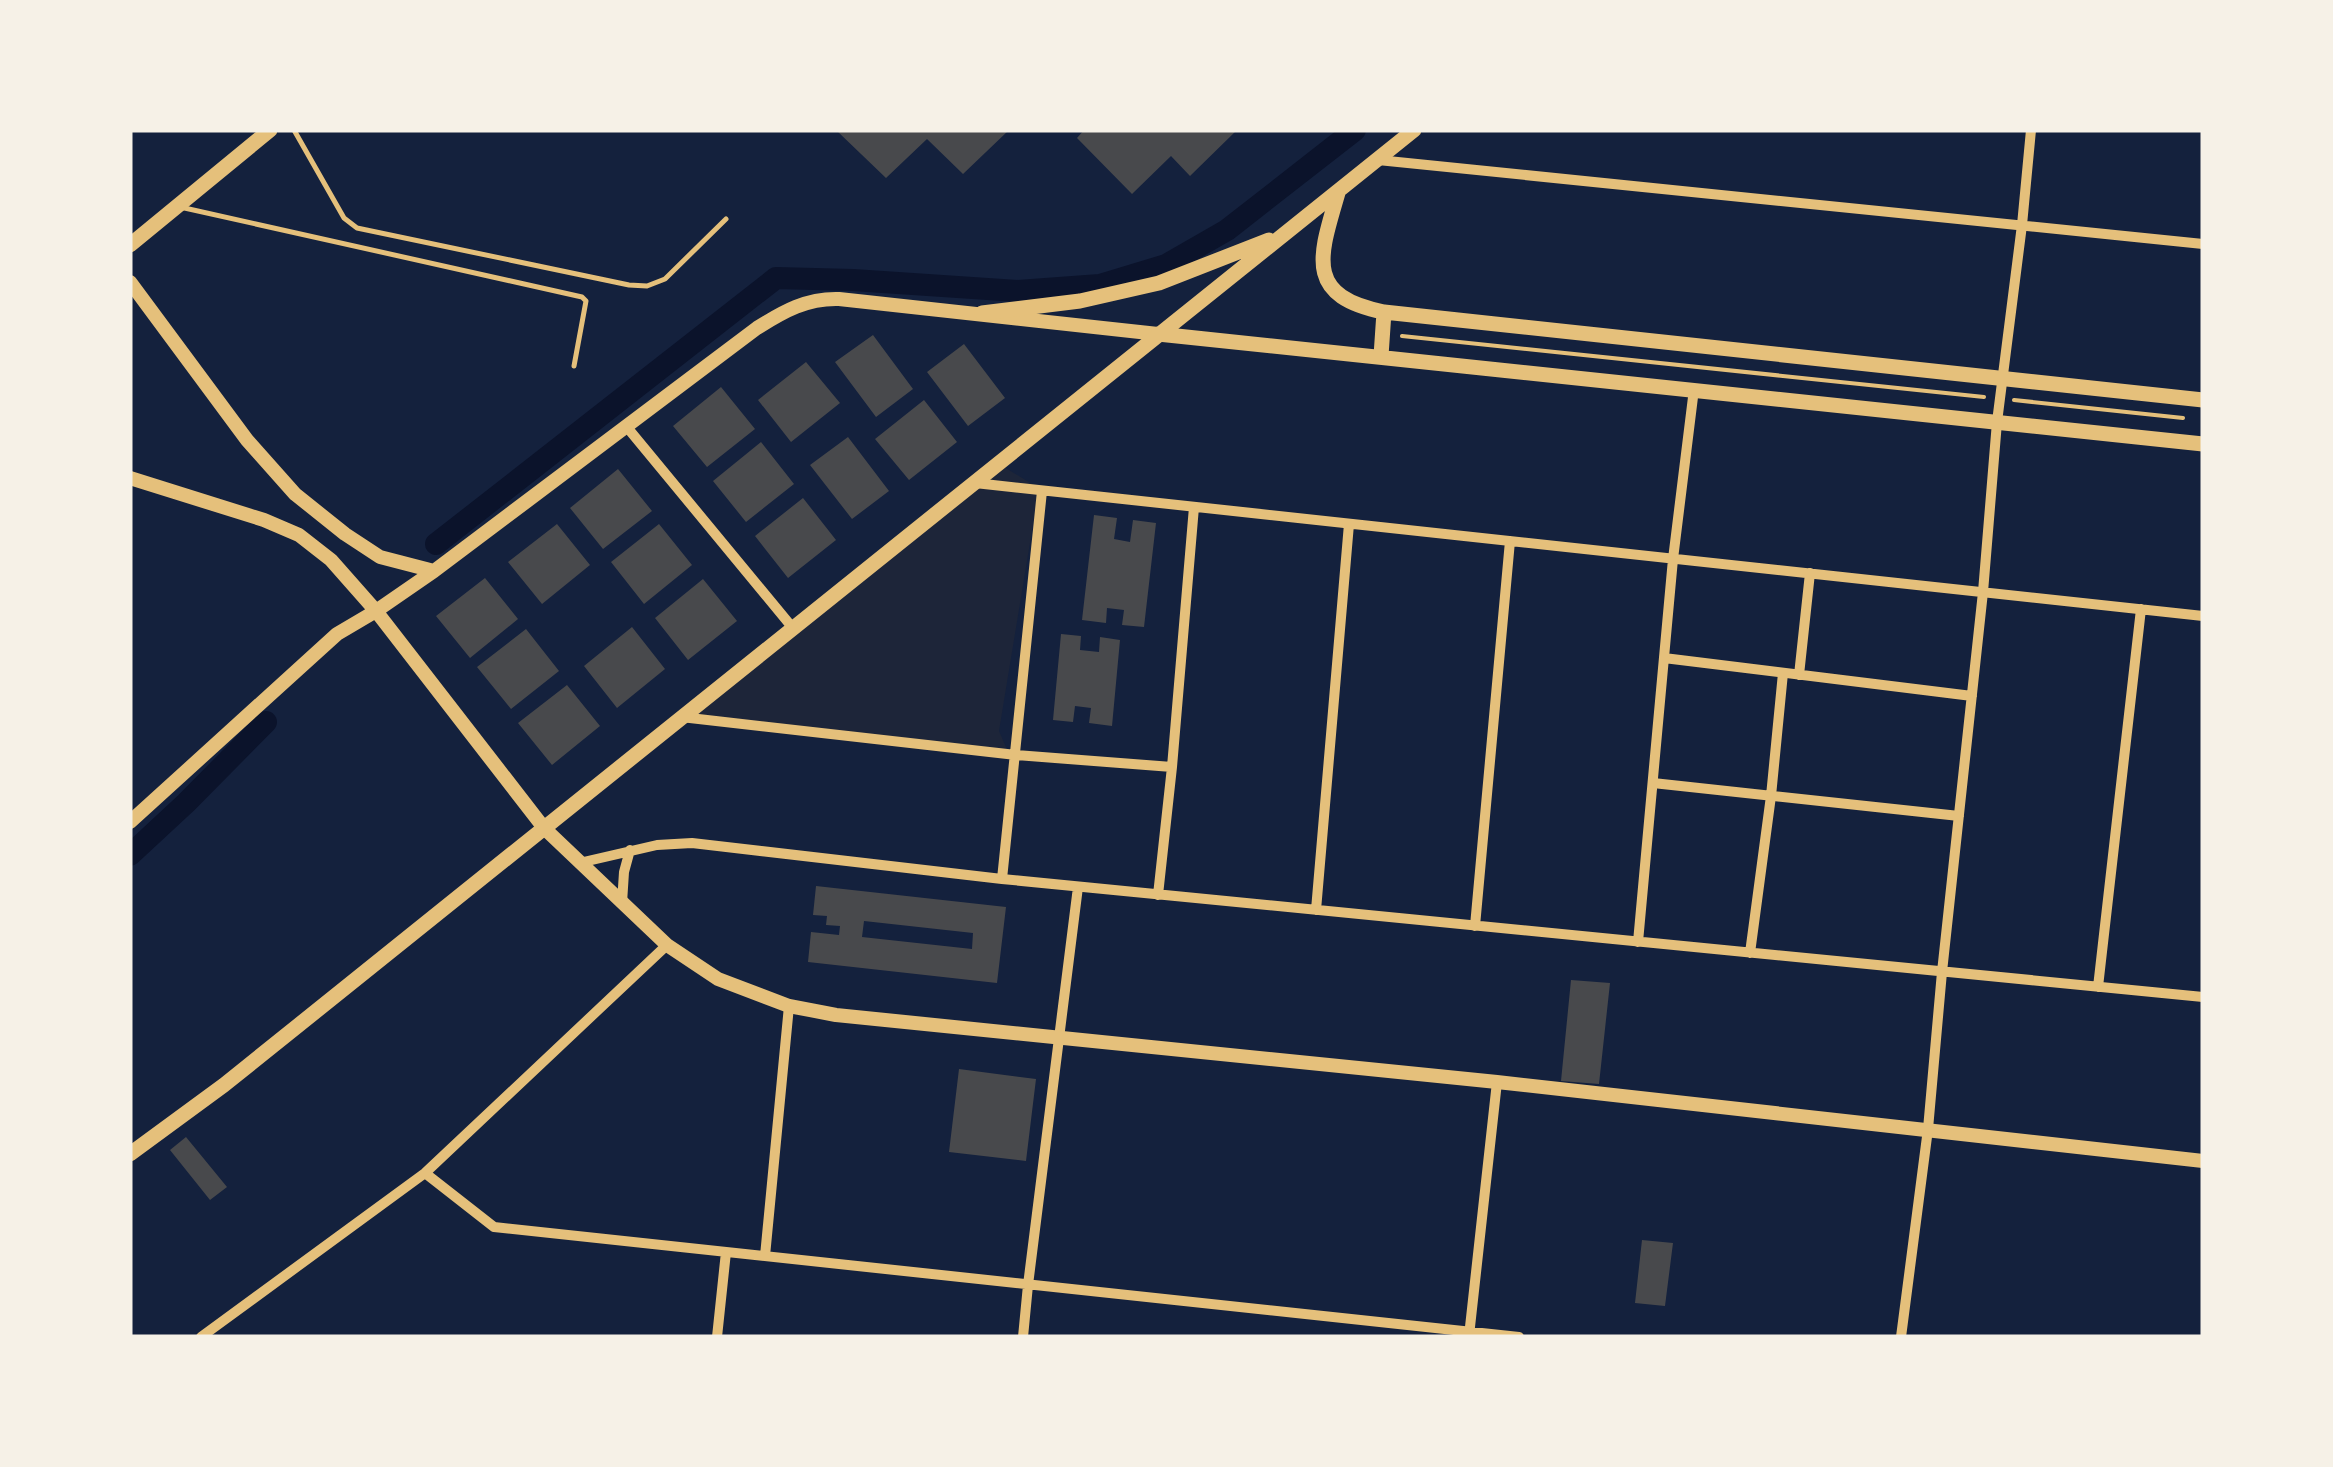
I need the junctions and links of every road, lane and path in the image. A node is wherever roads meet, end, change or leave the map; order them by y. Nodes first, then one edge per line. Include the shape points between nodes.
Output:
1 (270, 130) edge
2 (294, 130) edge
3 (1414, 130) edge
4 (2030, 130) edge
5 (1377, 160) junction
6 (1338, 192) junction
7 (177, 206) junction
8 (726, 219) dead end
9 (2022, 224) junction
10 (1286, 233) junction
11 (130, 244) edge
12 (2203, 244) edge
13 (130, 282) edge
14 (1384, 312) junction
15 (982, 313) junction
16 (1158, 334) junction
17 (1382, 334) junction
18 (1381, 356) junction
19 (574, 366) dead end
20 (2002, 379) junction
21 (1694, 389) junction
22 (2000, 399) junction
23 (2203, 400) edge
24 (2184, 418) dead end
25 (1997, 422) junction
26 (626, 426) junction
27 (2203, 444) edge
28 (130, 478) edge
29 (975, 483) junction
30 (1042, 491) junction
31 (1194, 507) junction
32 (1349, 524) junction
33 (1510, 541) junction
34 (1673, 559) junction
35 (434, 570) junction
36 (1810, 574) junction
37 (1982, 592) junction
38 (2141, 609) junction
39 (376, 611) junction
40 (2203, 616) edge
41 (792, 627) junction
42 (1664, 658) junction
43 (1784, 673) junction
44 (1799, 674) junction
45 (1972, 696) junction
46 (682, 717) junction
47 (1016, 756) junction
48 (1172, 766) junction
49 (1653, 783) junction
50 (1771, 796) junction
51 (1959, 816) junction
52 (130, 822) edge
53 (544, 828) junction
54 (630, 850) junction
55 (578, 863) junction
56 (1002, 880) junction
57 (1078, 887) junction
58 (1158, 895) junction
59 (622, 903) junction
60 (1316, 910) junction
61 (1475, 926) junction
62 (1638, 942) junction
63 (667, 945) junction
64 (1750, 953) junction
65 (1942, 972) junction
66 (2098, 987) junction
67 (2203, 997) edge
68 (789, 1006) junction
69 (1059, 1038) junction
70 (1497, 1082) junction
71 (1928, 1129) junction
72 (130, 1154) edge
73 (2203, 1161) edge
74 (426, 1173) junction
75 (726, 1252) junction
76 (765, 1256) junction
77 (1028, 1284) junction
78 (1469, 1334) edge
79 (201, 1337) edge
80 (717, 1337) edge
81 (1023, 1337) edge
82 (1519, 1337) edge
83 (1901, 1337) edge

1 - 7 main road
2 - 8 lane via 344,218 358,228 592,277 647,286 665,279
3 - 5 main road
4 - 9 street
5 - 6 main road
5 - 9 street
6 - 10 main road
6 - 14 main road via 1322,256 1325,278 1345,300
7 - 11 main road
7 - 19 lane via 582,298
9 - 12 street
9 - 20 street
10 - 15 main road via 1159,283
10 - 16 main road
13 - 35 street via 295,494 380,558
14 - 17 main road
14 - 20 main road
15 - 16 street
15 - 26 street via 807,301 756,328
16 - 18 main road
16 - 29 main road
17 - 18 main road
17 - 22 path
18 - 21 main road
20 - 22 street
20 - 23 main road
21 - 25 main road
21 - 34 street
22 - 24 path
22 - 25 street
25 - 27 main road
25 - 37 street
26 - 35 street
26 - 41 street
28 - 39 street via 299,535 332,560
29 - 30 street
29 - 41 main road
30 - 31 street
30 - 47 street
31 - 32 street
31 - 48 street
32 - 33 street
32 - 60 street
33 - 34 street
33 - 61 street
34 - 36 street
34 - 42 street
35 - 39 street
36 - 37 street
36 - 44 street
37 - 38 street
37 - 45 street
38 - 40 street
38 - 66 street
39 - 52 street via 337,634
39 - 53 street
41 - 46 main road
42 - 43 street
42 - 49 street
43 - 44 street
43 - 50 street
44 - 45 street
45 - 51 street
46 - 47 street
46 - 53 main road
47 - 48 street
47 - 56 street
48 - 58 street
49 - 50 street
49 - 62 street
50 - 51 street
50 - 64 street
51 - 65 street
53 - 55 street
53 - 72 main road
54 - 55 street
54 - 56 street via 692,843
54 - 59 street
55 - 59 street
56 - 57 street
57 - 58 street
57 - 69 street
58 - 60 street
59 - 63 street
60 - 61 street
61 - 62 street
62 - 64 street
63 - 68 street via 718,978
63 - 74 street
64 - 65 street
65 - 66 street
65 - 71 street
66 - 67 street
68 - 69 street
68 - 76 street
69 - 70 street
69 - 77 street
70 - 71 street
70 - 78 street
71 - 73 street
71 - 83 street
74 - 75 street via 494,1228
74 - 79 street
75 - 76 street
75 - 80 street
76 - 77 street
77 - 78 street
77 - 81 street
78 - 82 street

